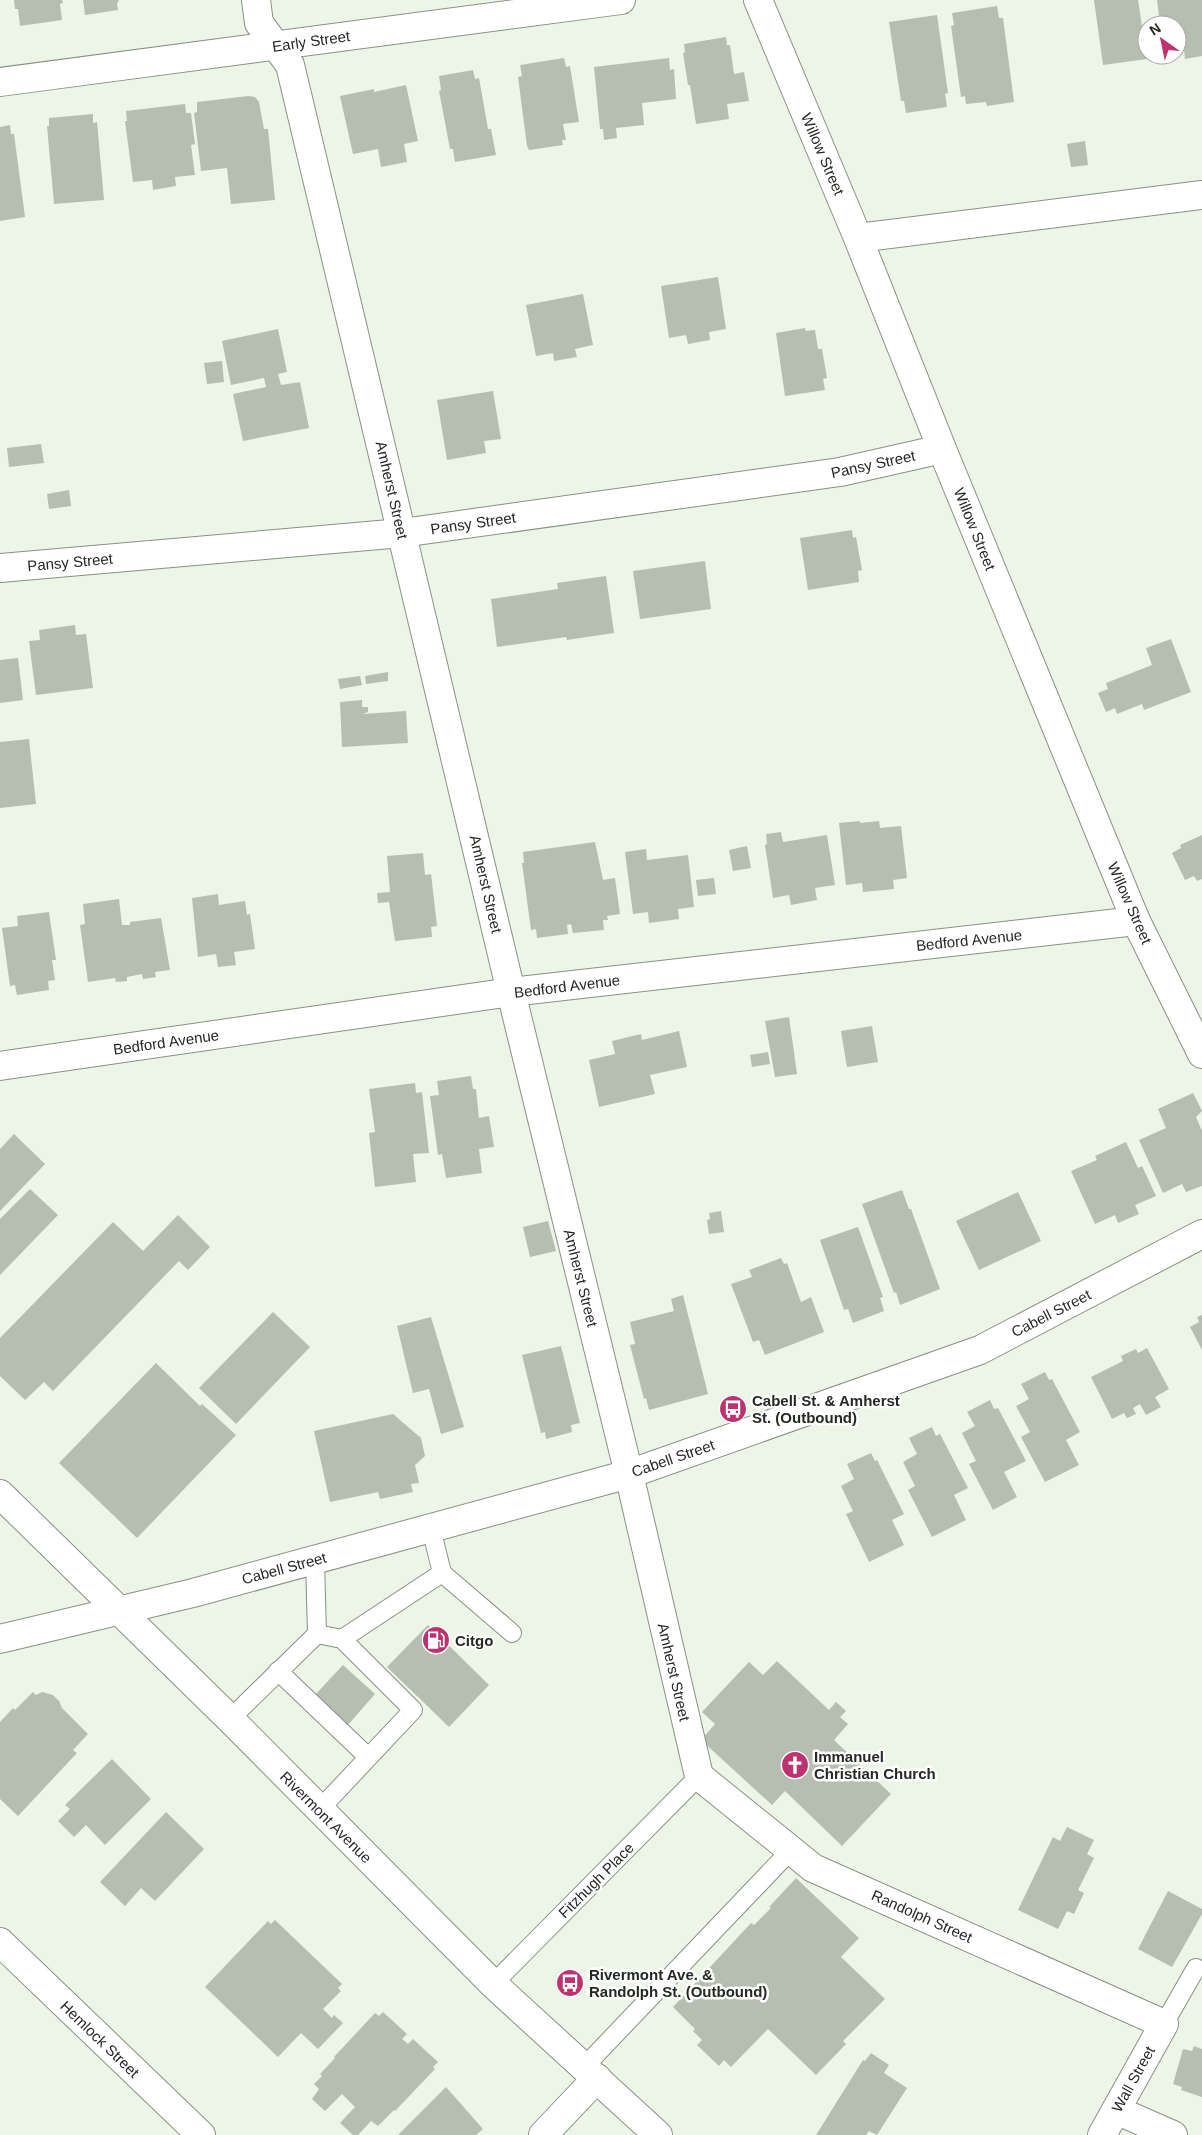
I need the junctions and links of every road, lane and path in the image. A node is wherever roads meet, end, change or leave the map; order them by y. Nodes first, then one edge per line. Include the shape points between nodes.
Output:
1 (256, 0) edge
2 (621, 0) edge
3 (758, 0) edge
4 (276, 46) junction
5 (0, 82) edge
6 (1202, 195) edge
7 (858, 238) junction
8 (942, 449) junction
9 (402, 533) junction
10 (0, 568) edge
11 (1136, 921) junction
12 (511, 992) junction
13 (1202, 1054) edge
14 (0, 1066) edge
15 (1202, 1234) edge
16 (629, 1474) junction
17 (0, 1494) edge
18 (431, 1528) junction
19 (315, 1560) junction
20 (442, 1573) junction
21 (119, 1611) junction
22 (512, 1633) dead end
23 (317, 1634) junction
24 (0, 1639) edge
25 (342, 1639) junction
26 (278, 1671) junction
27 (230, 1719) junction
28 (368, 1756) junction
29 (699, 1776) junction
30 (319, 1810) junction
31 (791, 1850) junction
32 (0, 1942) edge
33 (1196, 1968) dead end
34 (493, 1984) junction
35 (1164, 2024) junction
36 (591, 2073) junction
37 (1116, 2110) junction
38 (201, 2135) edge
39 (543, 2135) edge
40 (658, 2135) edge
41 (1102, 2135) edge
42 (1173, 2135) edge

1 - 4 street, Amherst Street via 259,23
2 - 4 street, Early Street
3 - 7 street, Willow Street
4 - 5 street, Early Street
4 - 9 street, Amherst Street via 290,65
6 - 7 street
7 - 8 street, Willow Street
8 - 9 street, Pansy Street via 840,472
8 - 11 street, Willow Street
9 - 10 street, Pansy Street
9 - 12 street, Amherst Street
11 - 12 street, Bedford Avenue
11 - 13 street, Willow Street
12 - 14 street, Bedford Avenue
12 - 16 street, Amherst Street
15 - 16 street, Cabell Street via 980,1350
16 - 18 street, Cabell Street
16 - 29 street, Amherst Street
17 - 21 street, Rivermont Avenue
18 - 19 street, Cabell Street
18 - 20 lane
19 - 21 street, Cabell Street
19 - 23 lane
20 - 22 lane
20 - 25 lane
21 - 24 street, Cabell Street
21 - 27 street, Rivermont Avenue
23 - 25 lane
23 - 26 lane
25 - 28 lane via 413,1710
26 - 27 lane
26 - 28 lane
27 - 30 street, Rivermont Avenue
28 - 30 lane
29 - 31 street, Randolph Street
29 - 34 lane, Fitzhugh Place
30 - 34 street, Rivermont Avenue
31 - 35 street, Randolph Street via 813,1868
31 - 36 lane
32 - 38 street, Hemlock Street
33 - 35 lane
34 - 36 street, Rivermont Avenue
35 - 37 street, Wall Street
36 - 39 street
36 - 40 street, Rivermont Avenue
37 - 41 street, Wall Street
37 - 42 street

